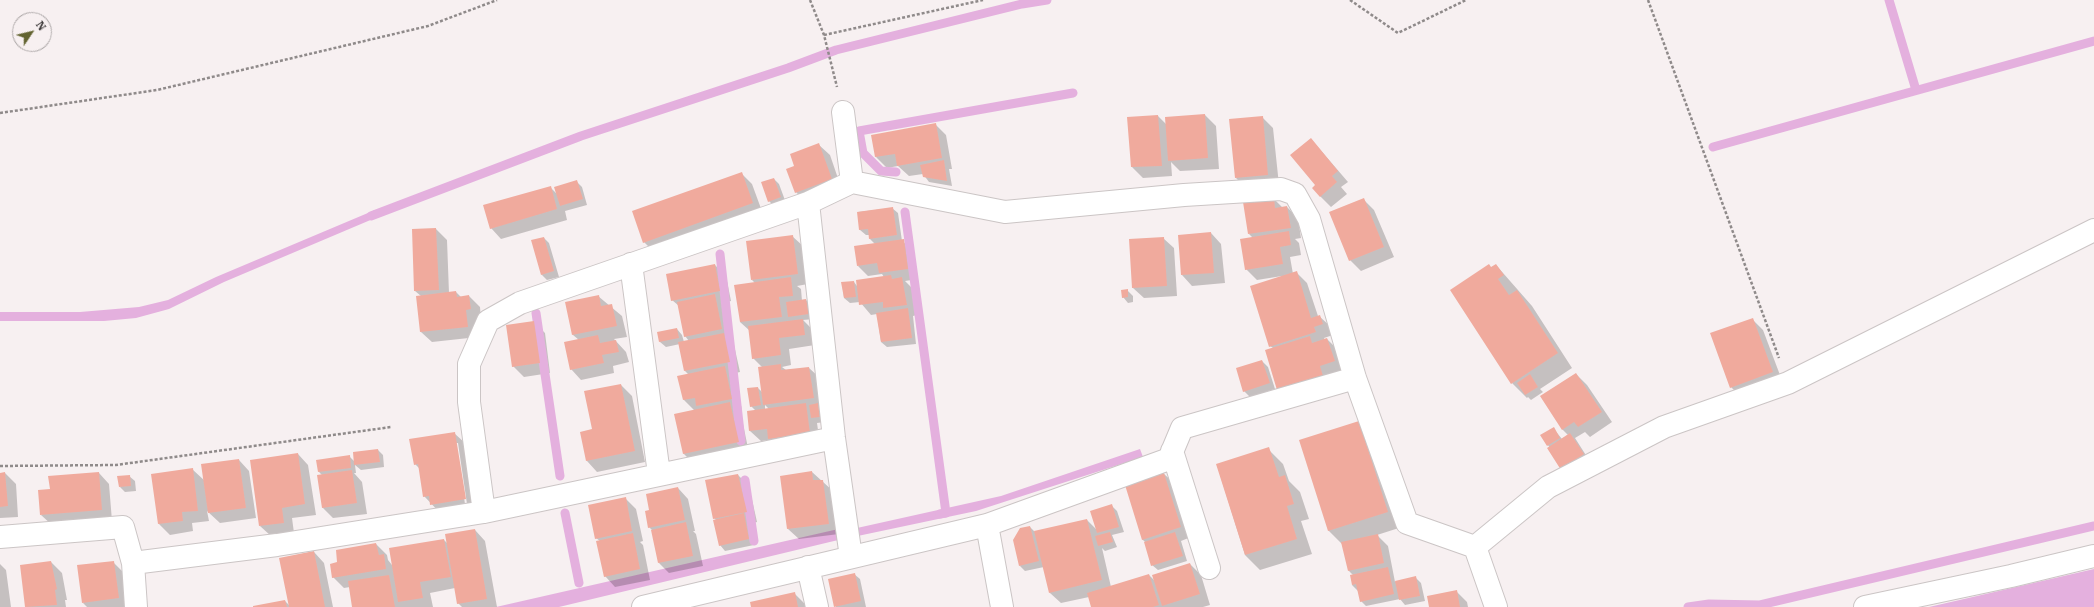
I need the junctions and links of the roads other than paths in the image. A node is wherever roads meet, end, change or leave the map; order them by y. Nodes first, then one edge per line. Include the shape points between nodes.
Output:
1 (843, 112) dead end
2 (852, 182) junction
3 (808, 203) junction
4 (2094, 230) edge
5 (631, 264) junction
6 (1355, 378) junction
7 (834, 438) junction
8 (1172, 451) junction
9 (659, 474) junction
10 (484, 512) junction
11 (986, 525) junction
12 (0, 537) edge
13 (849, 542) junction
14 (1475, 547) junction
15 (2094, 556) edge
16 (133, 563) junction
17 (808, 568) junction
18 (1209, 568) dead end
19 (136, 607) edge
20 (643, 607) edge
21 (817, 607) edge
22 (1002, 607) edge
23 (1496, 607) edge
24 (1865, 607) edge

1 - 2 street
2 - 3 street
2 - 6 street via 1005,212 1184,195 1281,189 1294,194 1309,219
3 - 5 street
3 - 7 street
4 - 14 street via 1788,383 1664,428 1555,484
5 - 9 street
5 - 10 street via 520,303 488,321 468,364 469,402
6 - 8 street via 1182,428
6 - 14 street via 1407,523
7 - 9 street
7 - 13 street
8 - 11 street via 1169,459
8 - 18 street
9 - 10 street
10 - 16 street via 277,545
11 - 13 street
11 - 22 street
12 - 16 street via 123,527
13 - 17 street
14 - 23 street
15 - 24 street
16 - 19 street
17 - 20 street
17 - 21 street

